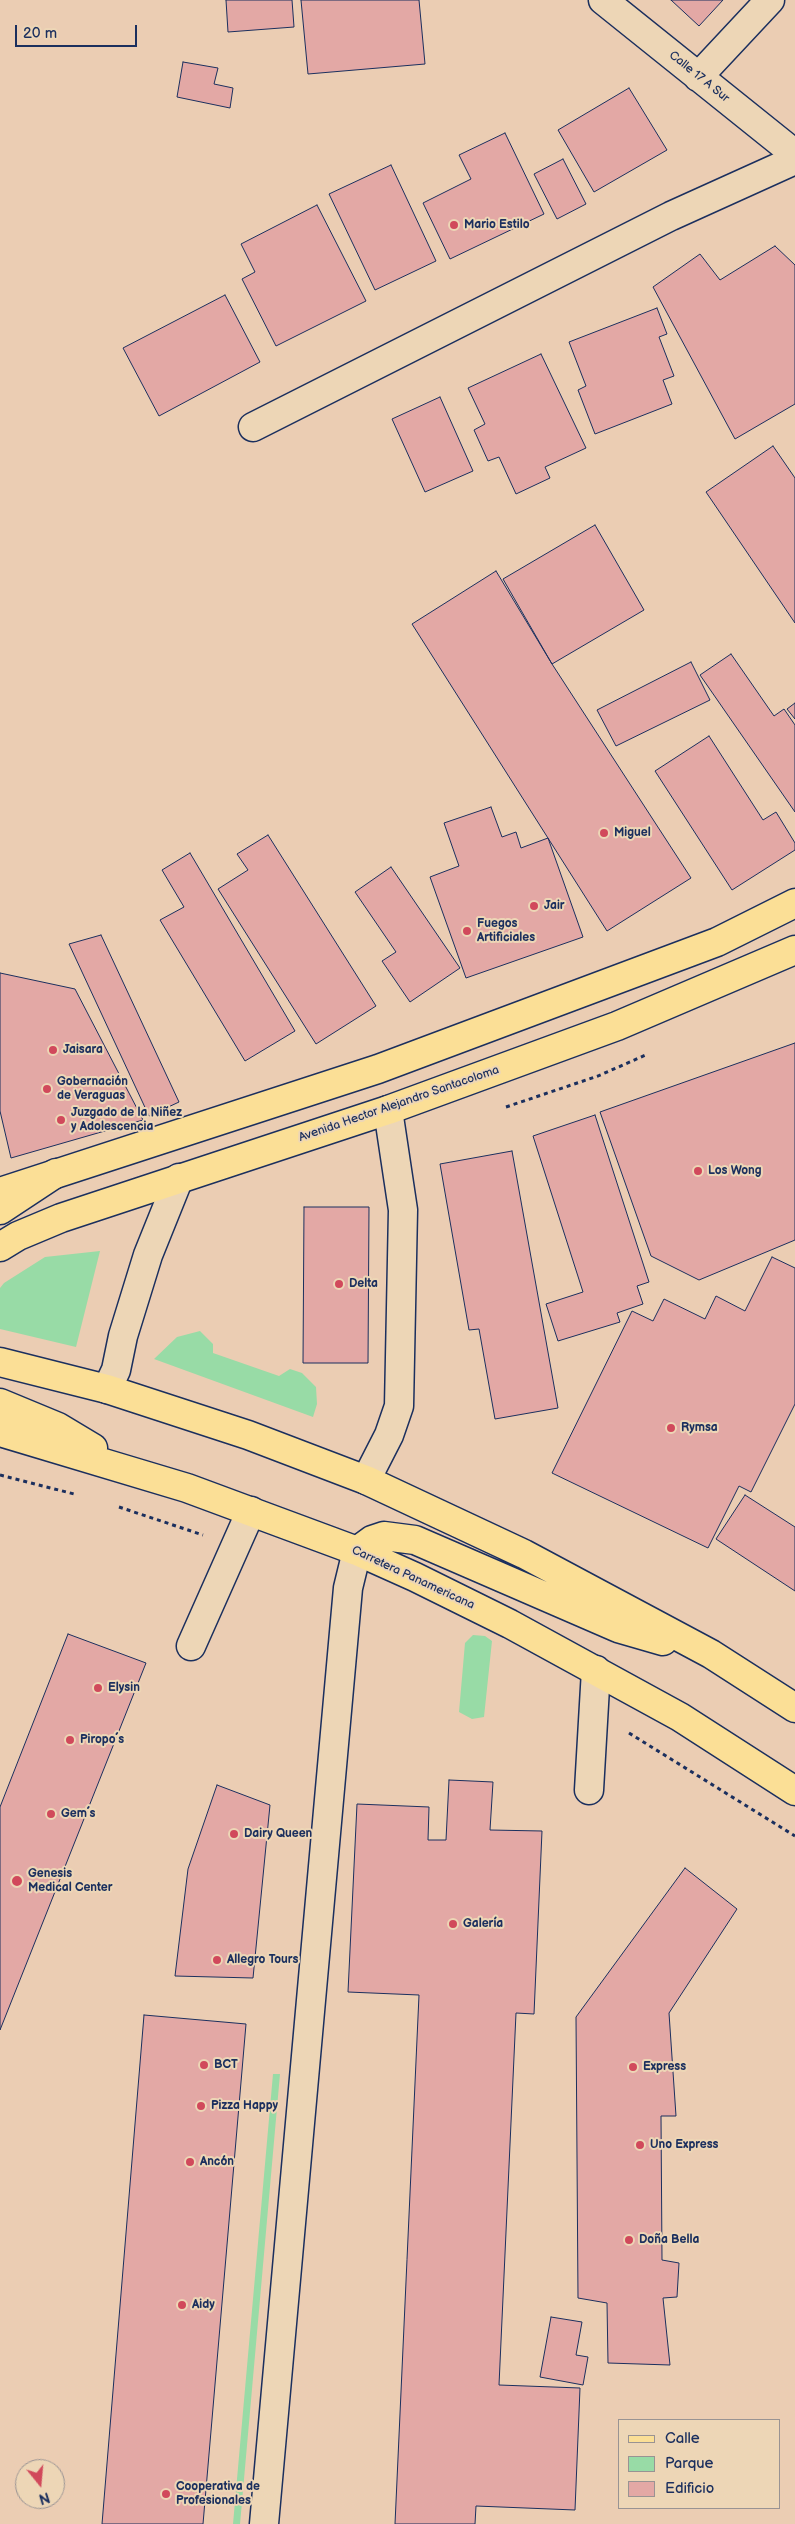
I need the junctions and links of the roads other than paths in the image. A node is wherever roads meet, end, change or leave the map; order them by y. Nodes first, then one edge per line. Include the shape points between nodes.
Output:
1 (603, 0) edge
2 (770, 0) edge
3 (698, 77) junction
4 (795, 154) edge
5 (795, 160) edge
6 (253, 427) dead end
7 (795, 903) edge
8 (795, 950) edge
9 (388, 1110) junction
10 (56, 1173) junction
11 (179, 1178) junction
12 (0, 1192) edge
13 (0, 1210) edge
14 (0, 1247) edge
15 (0, 1362) edge
16 (108, 1389) junction
17 (0, 1403) edge
18 (0, 1432) edge
19 (122, 1467) junction
20 (366, 1480) junction
21 (251, 1510) junction
22 (357, 1551) junction
23 (191, 1646) dead end
24 (711, 1654) junction
25 (596, 1670) junction
26 (795, 1708) edge
27 (589, 1790) dead end
28 (795, 1791) edge
29 (264, 2524) edge

1 - 3 street, Calle 17 A Sur
2 - 3 street
3 - 4 street, Calle 17 A Sur
5 - 6 street via 671,216
7 - 10 main road via 717,942 378,1069
8 - 9 main road, Avenida Hector Alejandro Santacoloma via 617,1026
9 - 11 main road, Avenida Hector Alejandro Santacoloma
9 - 20 street via 403,1210 399,1406
10 - 12 main road
10 - 13 main road
11 - 14 main road, Avenida Hector Alejandro Santacoloma via 61,1218
11 - 16 street via 148,1255
15 - 16 main road
16 - 20 main road via 248,1434
17 - 19 main road via 58,1427
18 - 19 main road, Carretera Panamericana
19 - 21 main road, Carretera Panamericana
20 - 24 main road via 524,1554
21 - 22 main road, Carretera Panamericana
21 - 23 street
22 - 24 main road via 367,1542 384,1536 414,1540 618,1628
22 - 25 main road, Carretera Panamericana via 479,1608
22 - 29 street via 348,1588
24 - 26 main road
25 - 27 street
25 - 28 main road, Carretera Panamericana via 680,1717

